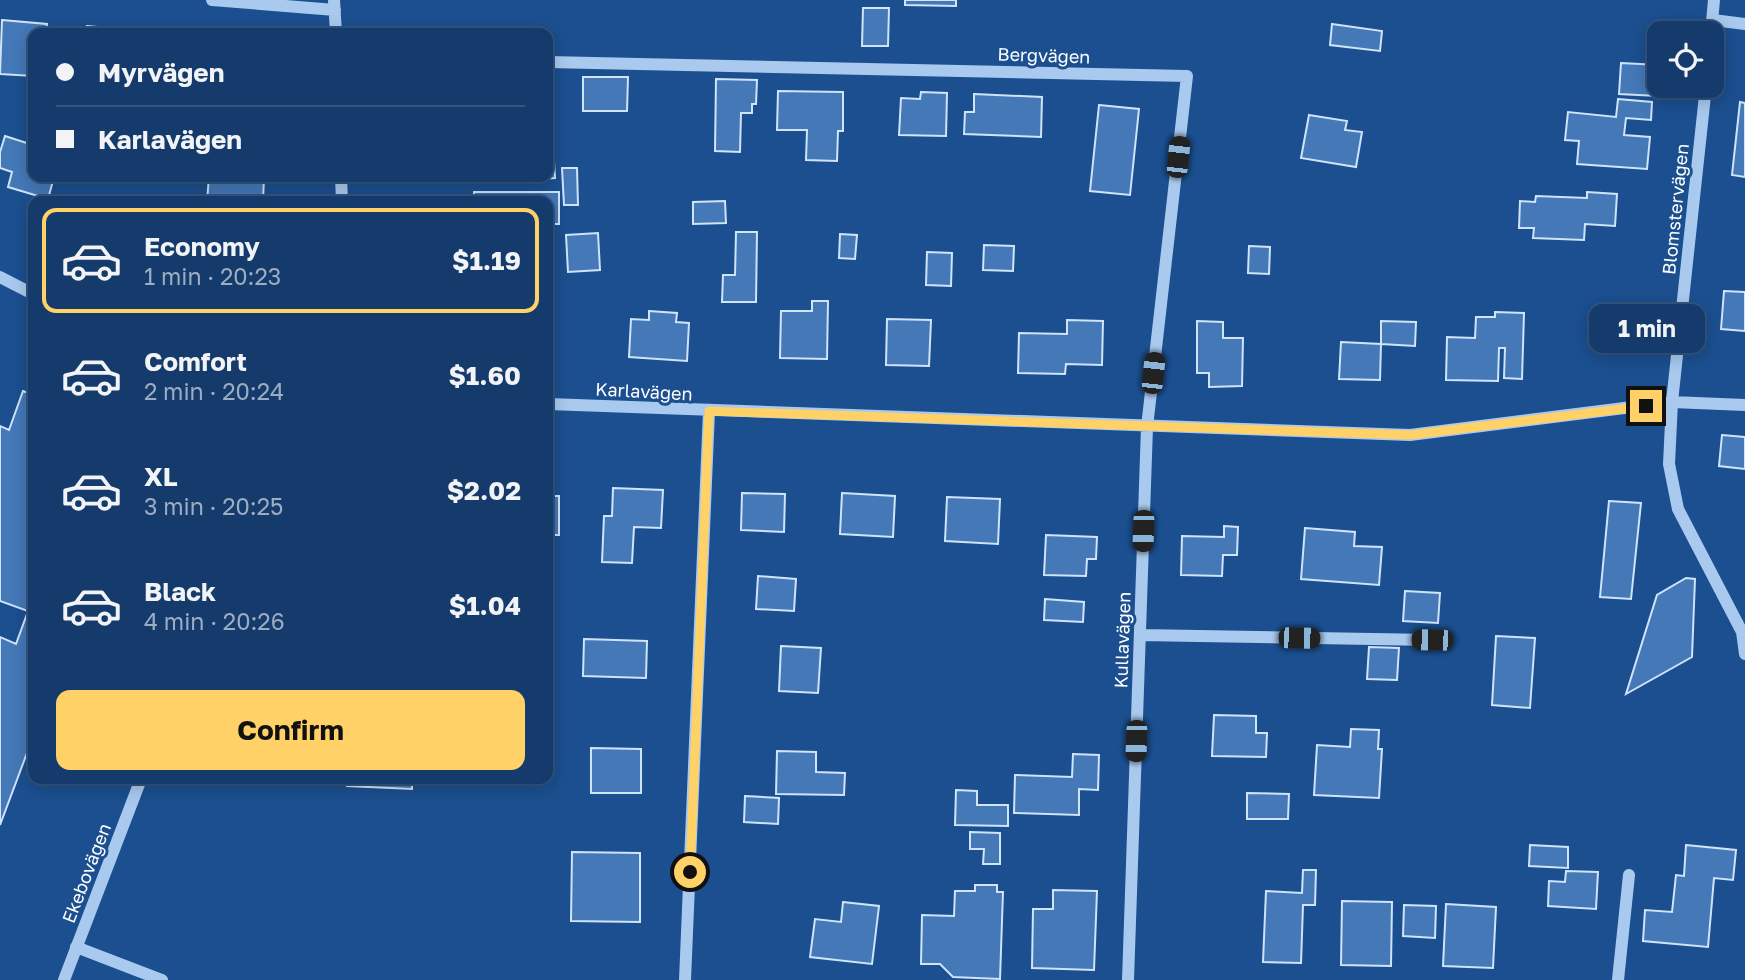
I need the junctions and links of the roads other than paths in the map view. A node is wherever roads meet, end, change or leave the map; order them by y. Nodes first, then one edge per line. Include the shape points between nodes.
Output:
1 (212, 0) edge
2 (1714, 0) edge
3 (334, 5) edge
4 (1712, 21) edge
5 (1745, 24) edge
6 (1724, 26) edge
7 (336, 28) edge
8 (553, 62) edge
9 (1705, 98) edge
10 (0, 277) edge
11 (28, 291) edge
12 (1672, 402) junction
13 (553, 404) edge
14 (1745, 405) edge
15 (709, 411) junction
16 (1147, 427) junction
17 (1140, 635) junction
18 (1432, 640) dead end
19 (1745, 654) edge
20 (139, 784) edge
21 (1629, 875) dead end
22 (76, 947) junction
23 (64, 980) edge
24 (162, 980) edge
25 (685, 980) edge
26 (1128, 980) edge
27 (1618, 980) edge

1 - 3 street
2 - 4 street
3 - 7 street
5 - 6 street
8 - 16 street, Bergvägen via 1187,76
9 - 12 street, Blomstervägen
10 - 11 street
12 - 14 street, Karlavägen
12 - 16 street, Karlavägen via 1410,435
12 - 19 street, Blomstervägen via 1669,464 1678,509 1742,632
13 - 15 street, Karlavägen
15 - 16 street, Karlavägen
15 - 25 street
16 - 17 street, Kullavägen
17 - 18 street
17 - 26 street, Kullavägen
20 - 22 street, Ekebovägen
21 - 27 street
22 - 23 street, Ekebovägen
22 - 24 street

